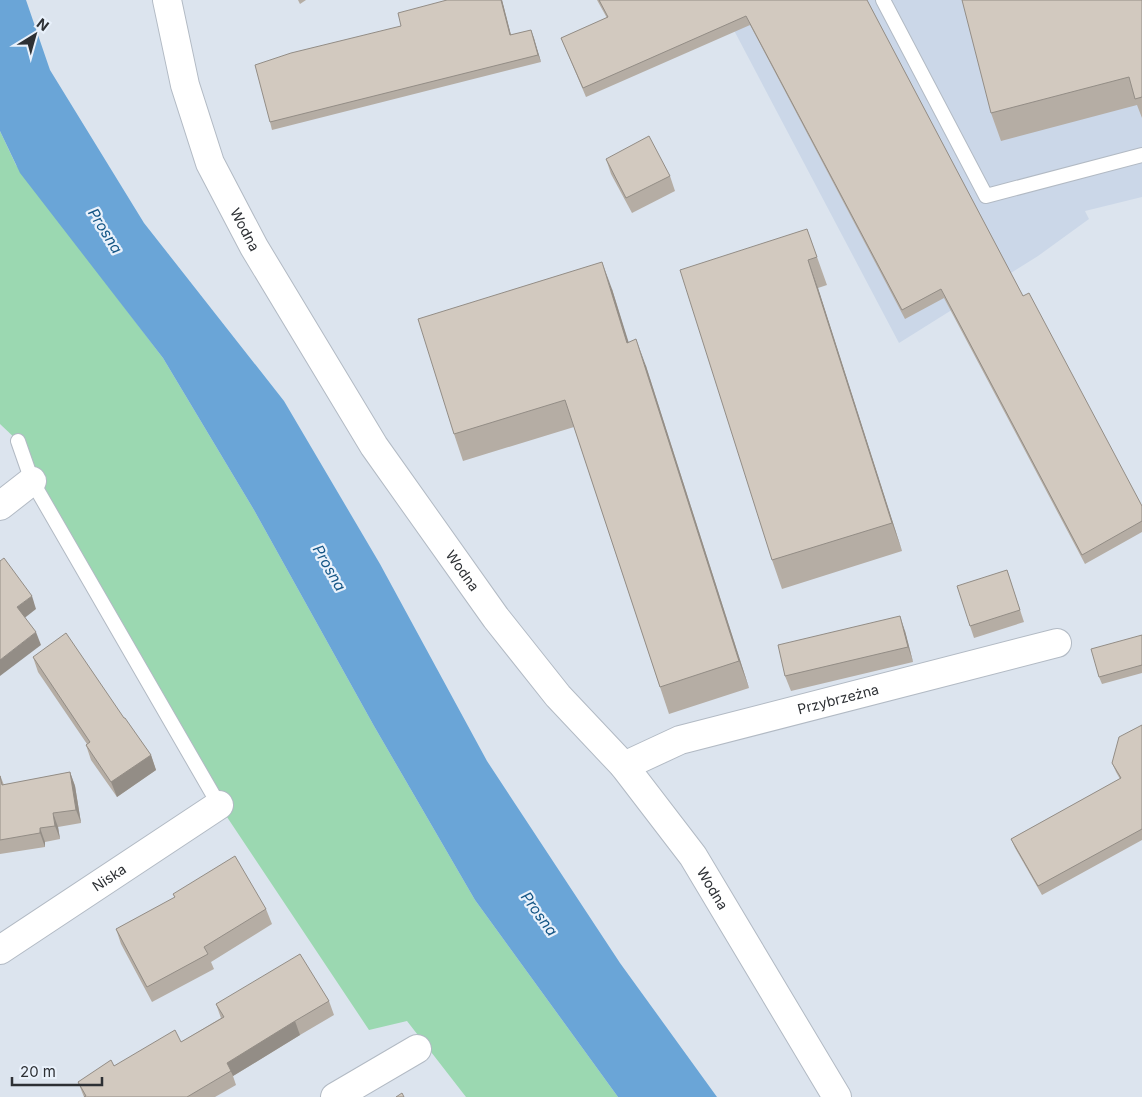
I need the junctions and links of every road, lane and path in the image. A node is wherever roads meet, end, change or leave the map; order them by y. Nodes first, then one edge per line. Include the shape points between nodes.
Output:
1 (167, 0) edge
2 (883, 0) edge
3 (1142, 155) edge
4 (18, 441) dead end
5 (32, 482) junction
6 (0, 506) edge
7 (1057, 644) dead end
8 (624, 766) junction
9 (220, 805) joint
10 (0, 950) edge
11 (417, 1049) dead end
12 (335, 1097) edge
13 (837, 1097) edge

1 - 8 street, Wodna via 185,85 210,163 254,247 374,446 496,618 558,696
2 - 3 lane via 986,196
4 - 5 lane
5 - 6 street
5 - 9 lane
7 - 8 street, Przybrzeżna via 680,740
8 - 13 street, Wodna via 693,856
9 - 10 street, Niska
11 - 12 street

